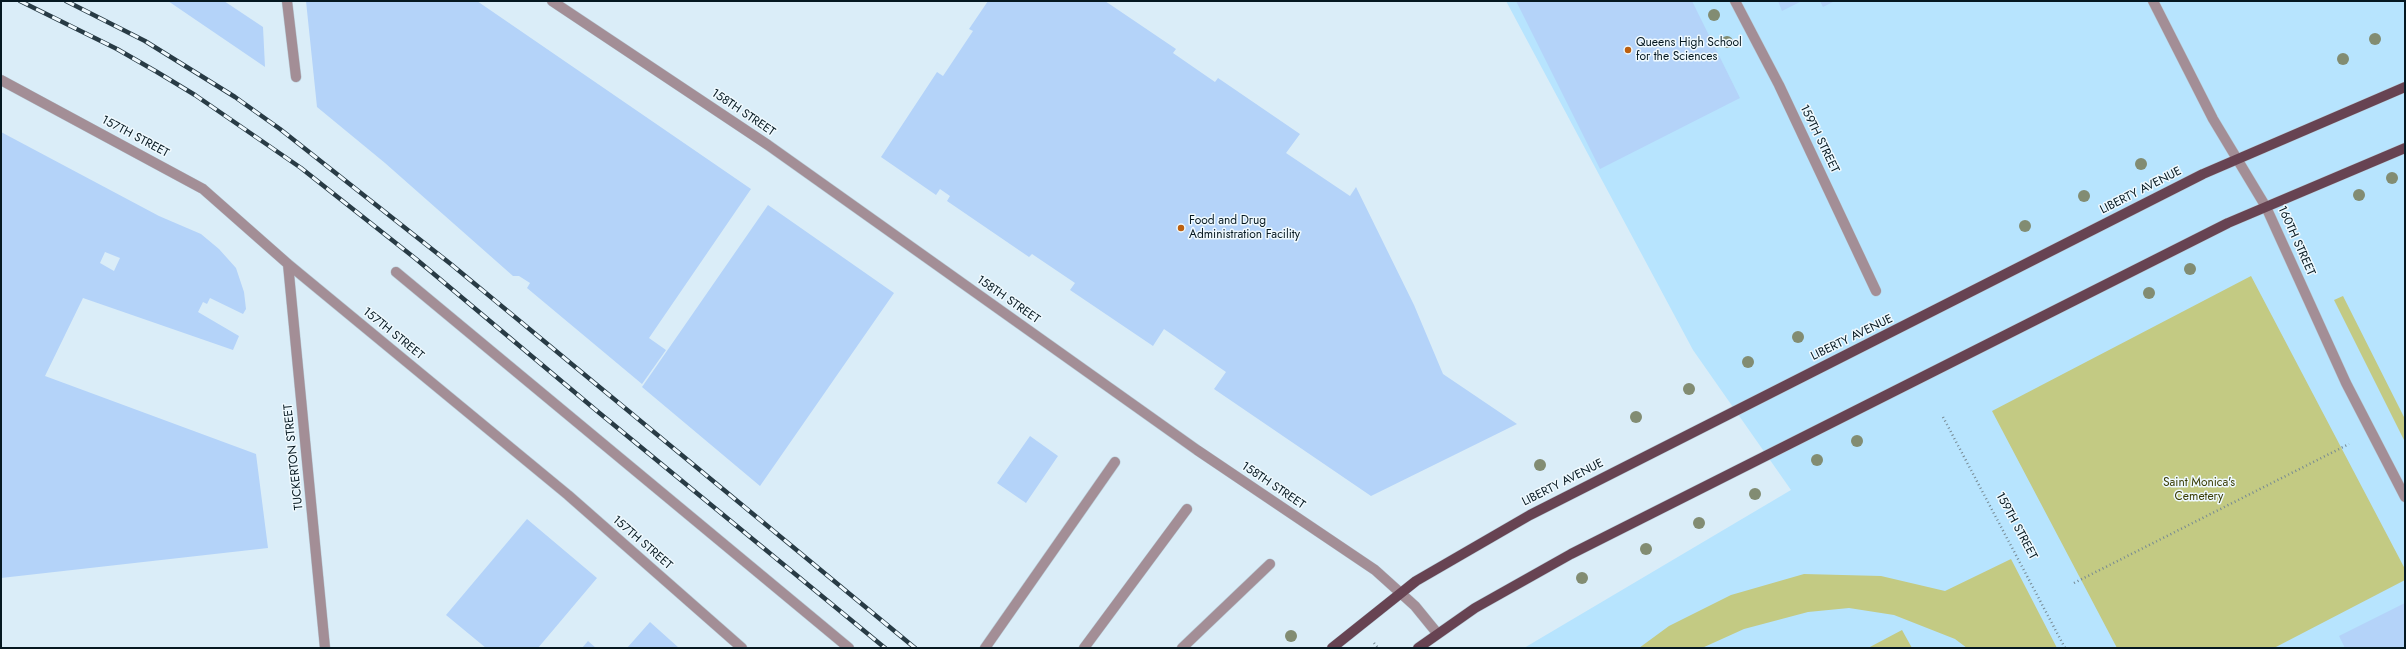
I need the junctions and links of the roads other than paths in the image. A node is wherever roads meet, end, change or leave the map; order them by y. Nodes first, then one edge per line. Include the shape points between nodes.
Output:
1 (287, 1) edge
2 (552, 1) edge
3 (1735, 1) edge
4 (2153, 1) edge
5 (296, 77) dead end
6 (1, 80) edge
7 (2405, 87) edge
8 (2405, 148) edge
9 (2236, 159) junction
10 (2266, 207) junction
11 (288, 264) junction
12 (396, 272) dead end
13 (1876, 291) dead end
14 (1115, 462) dead end
15 (2405, 497) edge
16 (1186, 509) dead end
17 (1270, 564) dead end
18 (1401, 592) junction
19 (1437, 633) junction
20 (325, 648) edge
21 (742, 648) edge
22 (849, 648) edge
23 (985, 648) edge
24 (1084, 648) edge
25 (1182, 648) edge
26 (1332, 648) edge
27 (1418, 648) edge

1 - 5 street
2 - 18 street, 158TH STREET via 768,145 1197,450 1375,570
3 - 13 street, 159TH STREET via 1779,85
4 - 9 street, 160TH STREET
6 - 11 street, 157TH STREET via 203,189
7 - 9 main road, LIBERTY AVENUE
8 - 10 main road
9 - 10 street, 160TH STREET
9 - 18 main road, LIBERTY AVENUE via 1581,488 1493,534
10 - 15 street, 160TH STREET via 2346,383
10 - 19 main road via 2166,254 1571,554 1475,608
11 - 20 street, TUCKERTON STREET
11 - 21 street, 157TH STREET via 568,495
12 - 22 street
14 - 23 street
16 - 24 street
17 - 25 street
18 - 19 street, 158TH STREET
18 - 26 main road, LIBERTY AVENUE
19 - 27 main road

